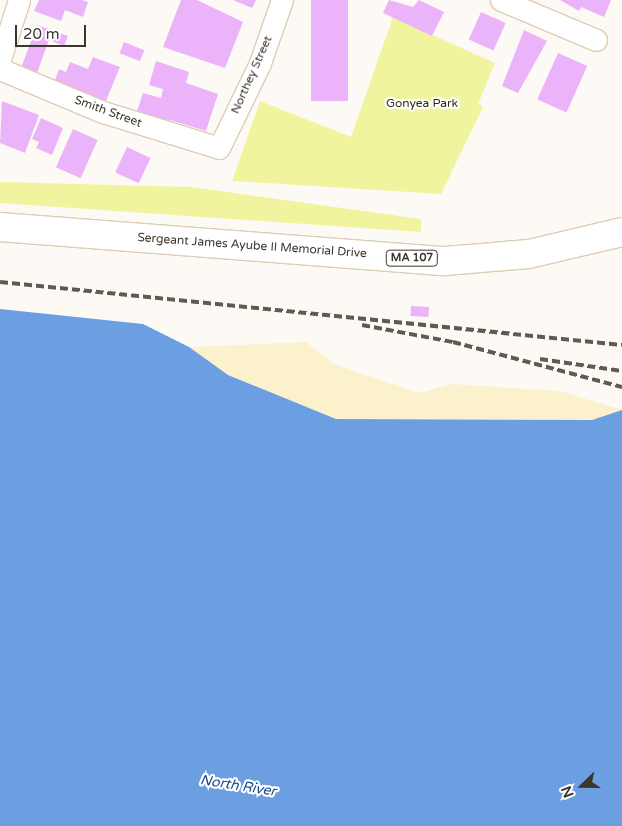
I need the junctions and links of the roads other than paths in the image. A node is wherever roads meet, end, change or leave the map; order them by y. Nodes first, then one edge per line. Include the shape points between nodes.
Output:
1 (19, 0) edge
2 (282, 0) edge
3 (501, 0) edge
4 (596, 40) dead end
5 (0, 59) edge
6 (0, 68) edge
7 (218, 148) joint
8 (0, 227) edge
9 (622, 232) edge

1 - 5 street
2 - 7 street, Northey Street via 260,63
3 - 4 street
6 - 7 street, Smith Street via 103,112
8 - 9 main road, Sergeant James Ayube II Memorial Drive / MA 107 via 446,261 529,254

